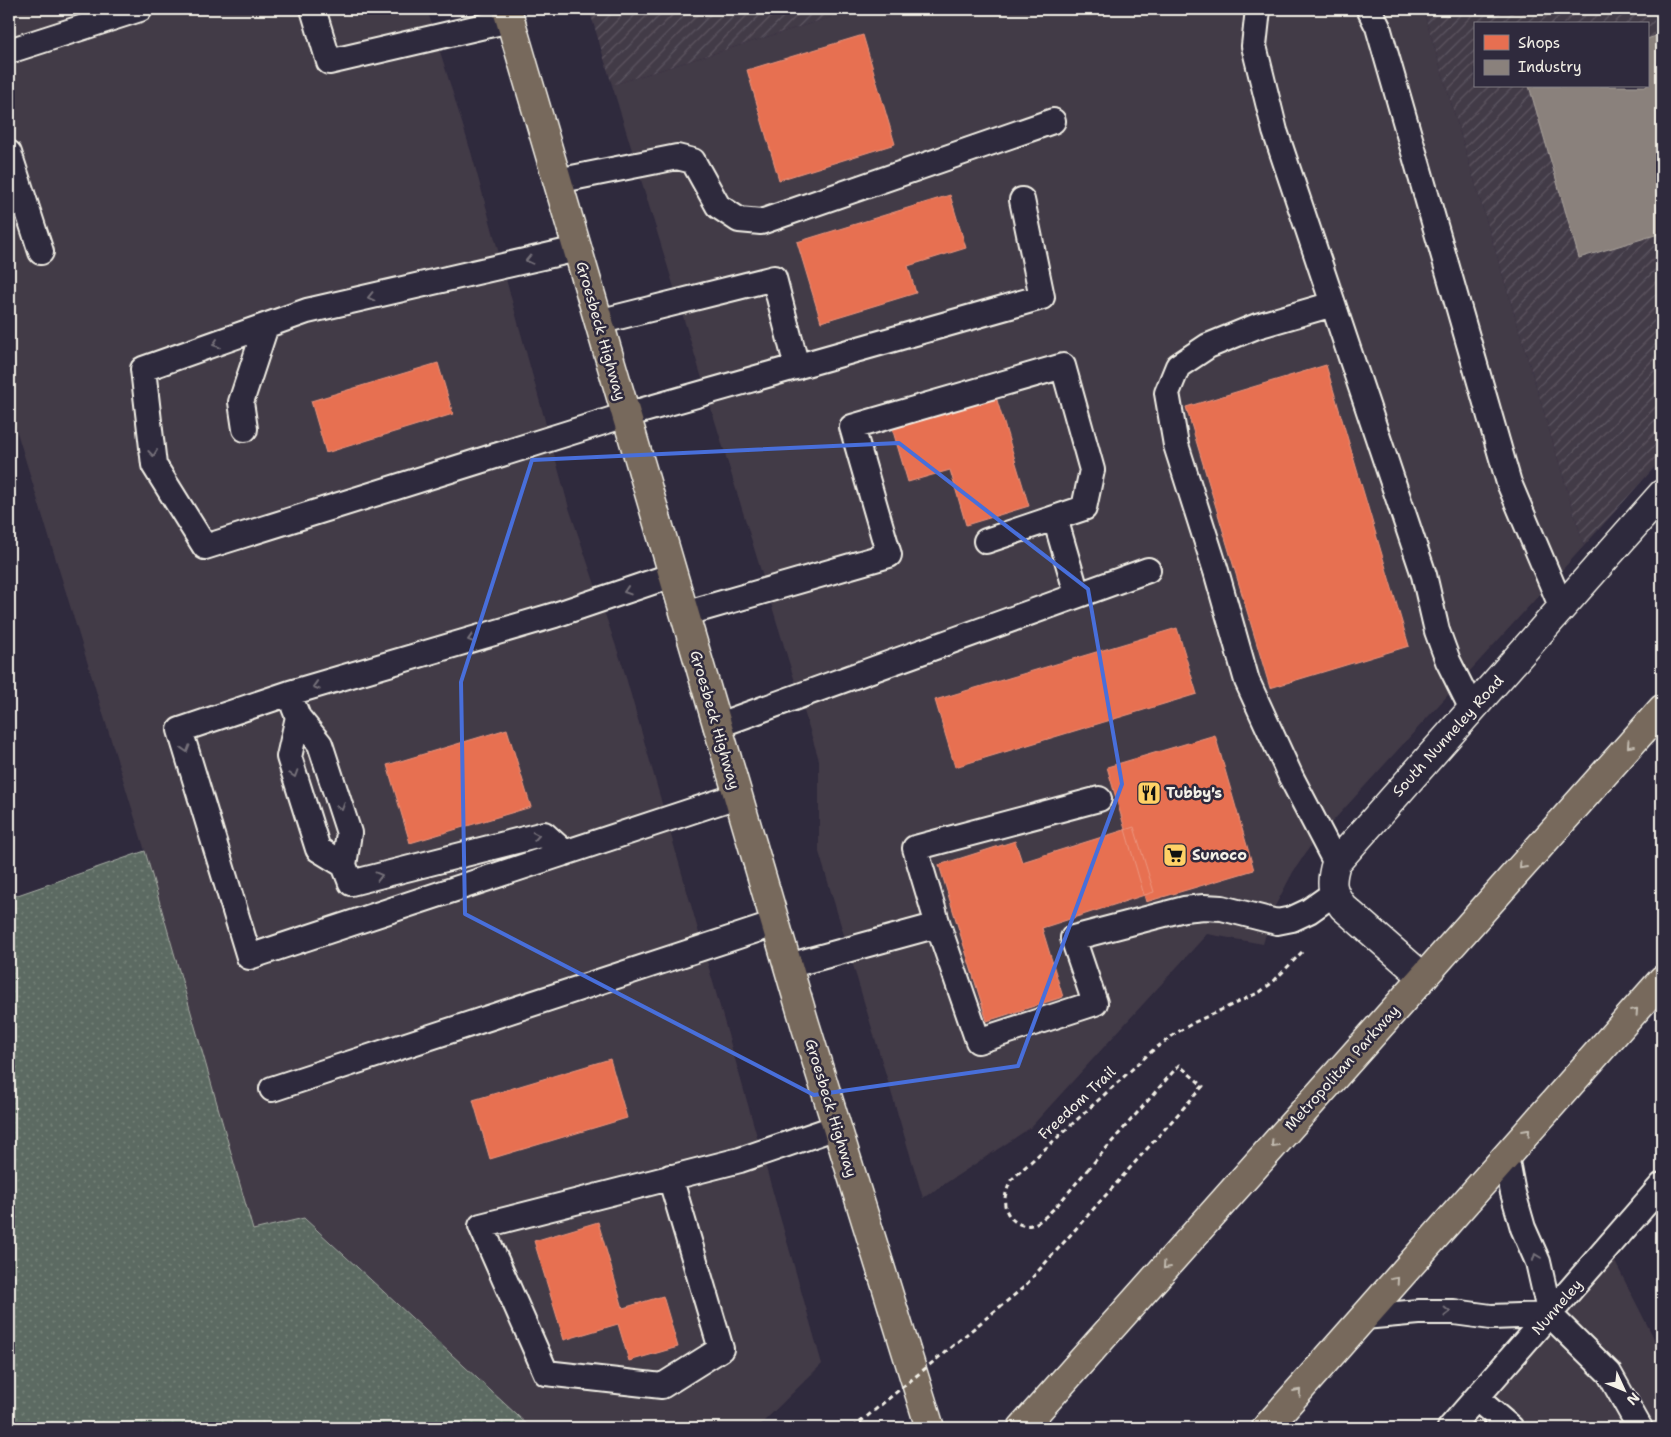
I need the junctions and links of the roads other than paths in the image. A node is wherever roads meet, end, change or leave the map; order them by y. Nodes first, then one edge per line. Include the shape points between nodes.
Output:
1 (140, 9) edge
2 (313, 9) edge
3 (1258, 9) edge
4 (1370, 9) edge
5 (508, 14) edge
6 (9, 50) edge
7 (1054, 121) dead end
8 (9, 153) edge
9 (557, 181) junction
10 (1022, 200) dead end
11 (577, 249) junction
12 (41, 252) dead end
13 (1333, 304) junction
14 (598, 322) junction
15 (266, 326) junction
16 (797, 368) junction
17 (626, 415) junction
18 (245, 429) dead end
19 (1662, 494) edge
20 (1055, 518) junction
21 (986, 542) dead end
22 (1148, 570) dead end
23 (673, 575) junction
24 (1077, 594) junction
25 (1562, 608) junction
26 (684, 614) junction
27 (290, 693) junction
28 (1662, 708) edge
29 (1472, 709) junction
30 (298, 717) junction
31 (716, 726) junction
32 (738, 796) junction
33 (1099, 799) dead end
34 (565, 853) junction
35 (1336, 863) junction
36 (344, 865) junction
37 (1333, 894) junction
38 (775, 924) junction
39 (938, 925) junction
40 (788, 966) junction
41 (1423, 977) junction
42 (1662, 980) edge
43 (272, 1089) dead end
44 (837, 1127) junction
45 (1506, 1156) junction
46 (670, 1177) junction
47 (1662, 1185) edge
48 (1550, 1315) junction
49 (1364, 1317) junction
50 (1476, 1398) junction
51 (930, 1428) edge
52 (1022, 1428) edge
53 (1266, 1428) edge
54 (1450, 1428) edge
55 (1511, 1428) edge
56 (1640, 1428) edge

1 - 6 lane
2 - 5 lane via 329,62
3 - 13 lane via 1254,46 1275,131
4 - 25 lane via 1378,27 1509,483
5 - 9 main road, Groesbeck Highway
7 - 9 lane via 761,222 739,220 718,206 693,161 677,157
8 - 12 lane
9 - 11 main road, Groesbeck Highway
10 - 16 lane via 1042,297
11 - 14 main road, Groesbeck Highway
11 -> 15 lane via 307,311
13 - 29 lane via 1424,575 1437,631
13 - 35 lane via 1257,326 1208,346 1178,366 1167,393 1176,444 1248,681 1291,777
14 - 16 lane via 774,278
14 - 17 main road, Groesbeck Highway
15 -> 17 lane via 143,369 154,465 205,547
15 - 18 lane via 241,402
16 - 17 lane
17 - 23 main road, Groesbeck Highway
19 - 25 street, South Nunneley Road
20 - 21 lane
20 - 24 lane
20 - 26 lane via 1084,508 1092,470 1063,366 852,427 889,555
22 - 24 lane
23 - 26 main road, Groesbeck Highway
23 -> 27 lane via 555,615
24 - 31 lane
25 - 29 street, South Nunneley Road
26 - 31 main road, Groesbeck Highway
27 - 30 lane
27 -> 34 lane via 180,730 249,957
28 -> 41 main road, Metropolitan Parkway
29 - 35 street, South Nunneley Road
30 -> 36 lane via 320,744 350,833
30 -> 36 lane via 289,757 318,849
31 - 32 main road, Groesbeck Highway
32 - 34 lane
32 - 38 main road, Groesbeck Highway
33 - 39 lane via 915,848
36 -> 34 lane via 351,883 544,834
35 - 37 street via 1331,878
37 - 39 lane via 1309,911 1277,922 1222,908 1204,907 1184,909 1073,938 1095,1003 978,1041
37 - 41 street via 1343,907
38 - 40 main road, Groesbeck Highway
38 - 43 lane
39 - 40 lane
40 - 44 main road, Groesbeck Highway
41 -> 52 main road, Metropolitan Parkway
45 -> 42 main road
44 - 46 lane via 740,1160
44 - 51 main road, Groesbeck Highway
48 -> 45 lane via 1538,1262 1523,1228 1513,1193
49 -> 45 main road
46 - 46 lane via 481,1226 546,1373 662,1386 721,1349
47 - 48 lane, Nunneley
49 -> 48 lane via 1419,1312 1491,1317
48 - 50 lane, Nunneley
48 - 56 lane via 1609,1373
53 -> 49 main road
50 - 54 lane, Nunneley
50 - 55 lane

